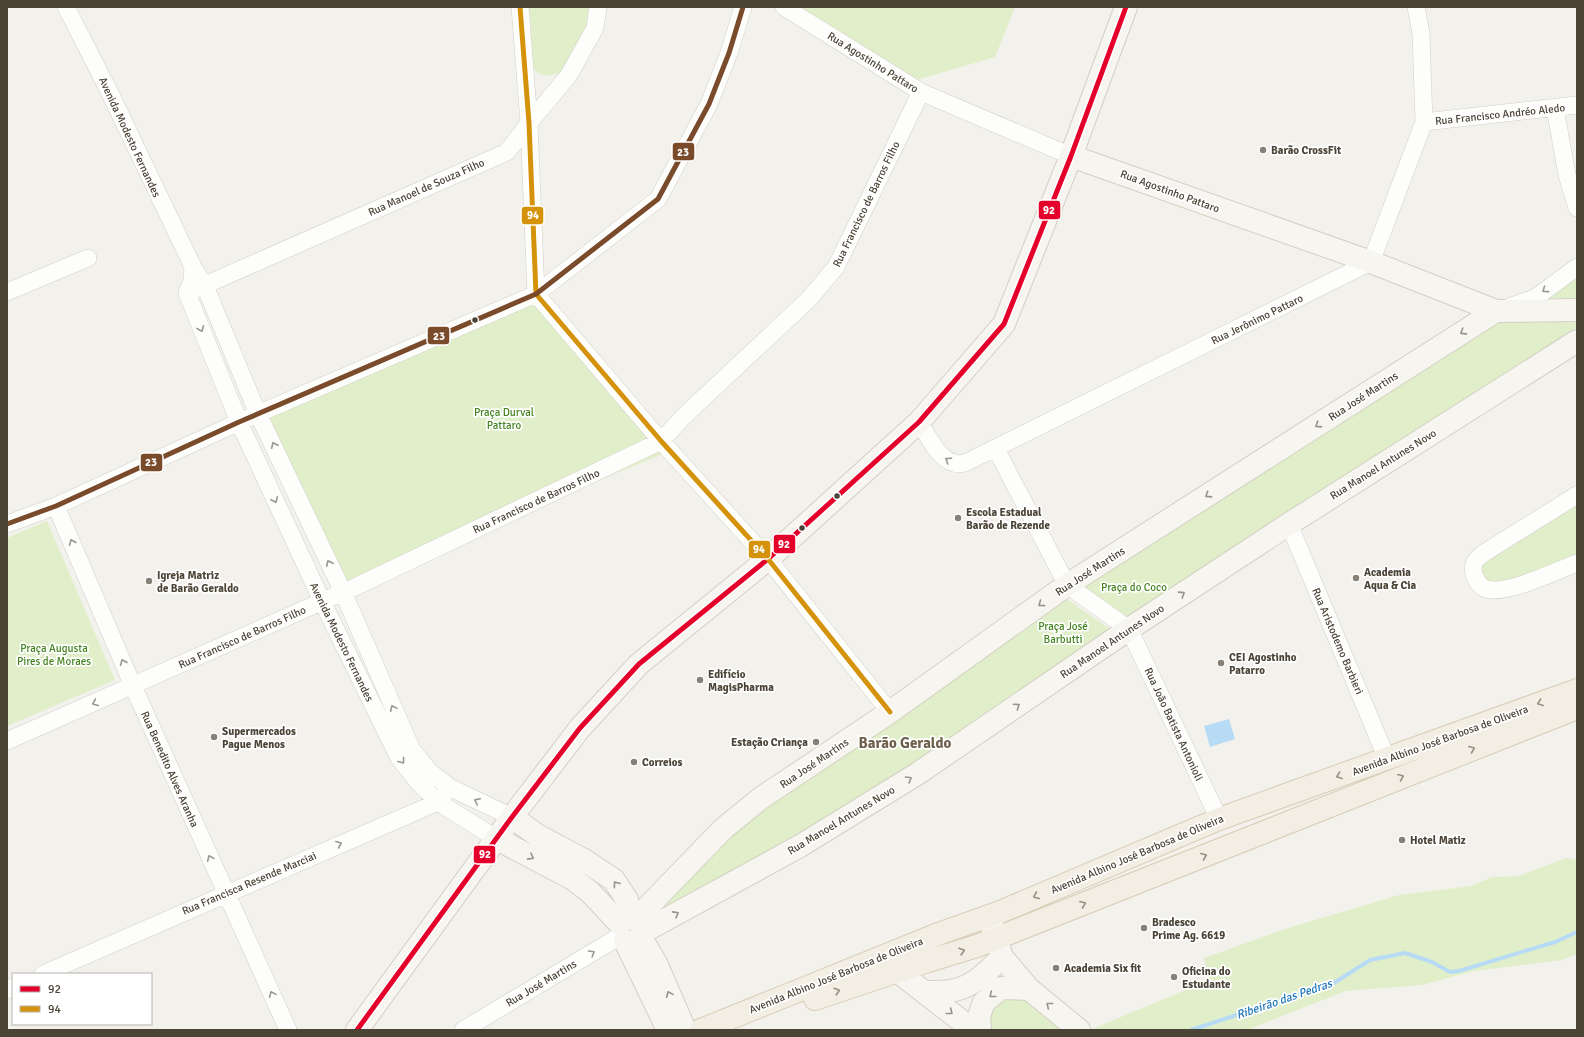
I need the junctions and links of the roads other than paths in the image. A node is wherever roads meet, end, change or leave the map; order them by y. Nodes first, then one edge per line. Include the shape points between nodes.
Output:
1 (66, 7) edge
2 (520, 7) edge
3 (598, 7) edge
4 (743, 7) edge
5 (784, 7) edge
6 (1126, 7) edge
7 (1416, 7) edge
8 (921, 92) junction
9 (1577, 105) edge
10 (1554, 108) junction
11 (1424, 122) junction
12 (529, 123) junction
13 (1072, 156) junction
14 (1577, 208) edge
15 (88, 258) dead end
16 (1371, 262) junction
17 (193, 267) junction
18 (1577, 267) edge
19 (205, 286) junction
20 (7, 292) edge
21 (187, 293) junction
22 (536, 294) junction
23 (1577, 310) edge
24 (1496, 311) junction
25 (1577, 341) edge
26 (258, 414) junction
27 (239, 422) junction
28 (919, 422) junction
29 (661, 441) junction
30 (996, 449) junction
31 (1577, 495) edge
32 (56, 506) junction
33 (7, 524) edge
34 (1289, 524) junction
35 (768, 559) junction
36 (1577, 563) edge
37 (1068, 585) junction
38 (343, 592) junction
39 (322, 601) junction
40 (1129, 629) junction
41 (133, 686) junction
42 (1577, 690) edge
43 (1577, 708) edge
44 (890, 712) junction
45 (7, 741) edge
46 (1387, 759) junction
47 (451, 788) junction
48 (438, 802) junction
49 (512, 818) junction
50 (1219, 819) junction
51 (496, 839) junction
52 (226, 893) junction
53 (989, 916) junction
54 (630, 930) junction
55 (941, 933) junction
56 (999, 948) junction
57 (925, 962) junction
58 (45, 973) edge
59 (912, 982) junction
60 (1029, 989) junction
61 (288, 1030) edge
62 (357, 1030) edge
63 (463, 1030) edge
64 (668, 1030) edge
65 (685, 1030) edge
66 (701, 1030) edge
67 (736, 1030) edge
68 (973, 1030) edge
69 (980, 1030) edge
70 (1079, 1030) edge

1 - 17 street, Avenida Modesto Fernandes
2 - 12 street
3 - 12 street, Rua Manoel de Souza Filho via 595,28 569,75
4 - 22 street via 730,52 709,104 658,199
5 - 8 street, Rua Agostinho Pattaro
6 - 13 street
7 - 11 street via 1421,34
8 - 13 street, Rua Agostinho Pattaro
8 - 29 street, Rua Francisco de Barros Filho via 836,268 809,300 684,416
9 - 10 street, Rua Francisco Andréo Aledo
10 - 11 street, Rua Francisco Andréo Aledo
10 - 14 street via 1567,175
11 - 16 street
12 - 19 street, Rua Manoel de Souza Filho via 507,152
12 - 22 street
13 - 16 street, Rua Agostinho Pattaro
13 - 28 street via 1004,324
15 - 20 street
16 - 24 street, Rua Agostinho Pattaro
16 - 30 street, Rua Jerônimo Pattaro
17 - 19 street, Avenida Modesto Fernandes
17 - 21 street
18 -> 24 street, Rua José Martins via 1535,298
19 - 21 street, Rua Manoel de Souza Filho
19 - 26 street, Avenida Modesto Fernandes
21 -> 27 street, Avenida Modesto Fernandes
22 - 26 street
22 - 29 street
23 - 24 street, Rua Agostinho Pattaro
24 -> 37 street, Rua José Martins
25 - 34 street, Rua Manoel Antunes Novo
26 - 27 street
38 -> 26 street, Avenida Modesto Fernandes
27 - 32 street
27 -> 39 street, Avenida Modesto Fernandes
30 -> 28 street, Rua Jerônimo Pattaro via 965,464 957,465 940,454
28 - 35 street
29 - 35 street
29 - 38 street, Rua Francisco de Barros Filho
30 - 37 street
31 - 36 street via 1484,553 1473,564 1474,575 1484,589 1494,590 1514,586
32 - 33 street
41 -> 32 street, Rua Benedito Alves Aranha
40 -> 34 street, Rua Manoel Antunes Novo
34 - 46 street, Rua Aristodemo Barbieri
35 - 44 street
35 - 49 street via 639,664 580,728
37 - 40 street
37 -> 44 street, Rua José Martins
38 - 39 street, Rua Francisco de Barros Filho
47 -> 38 street, Avenida Modesto Fernandes via 430,772 412,750
39 - 41 street, Rua Francisco de Barros Filho
39 -> 48 street, Avenida Modesto Fernandes via 399,758
40 - 50 street, Rua João Batista Antonioli
54 -> 40 street, Rua Manoel Antunes Novo via 800,846 917,774
41 -> 45 street, Rua Francisco de Barros Filho
52 -> 41 street, Rua Benedito Alves Aranha
42 -> 46 main road, Avenida Albino José Barbosa de Oliveira
56 -> 43 main road, Avenida Albino José Barbosa de Oliveira
44 - 54 street, Rua José Martins via 761,798 723,829
46 -> 50 main road, Avenida Albino José Barbosa de Oliveira
47 - 48 street, Rua Francisca Resende Marciai
49 -> 47 street, Avenida Modesto Fernandes
48 - 51 street, Avenida Modesto Fernandes
52 -> 48 street, Rua Francisca Resende Marciai
49 - 51 street
54 -> 49 street, Avenida Modesto Fernandes via 627,900 614,880
50 -> 53 main road, Avenida Albino José Barbosa de Oliveira
51 -> 54 street, Avenida Modesto Fernandes via 573,879
51 - 62 street
52 - 58 street, Rua Francisca Resende Marciai
61 -> 52 street, Rua Benedito Alves Aranha
53 - 55 main road, Avenida Albino José Barbosa de Oliveira
53 - 56 street
63 -> 54 street, Rua José Martins
54 - 64 street, Avenida Modesto Fernandes
65 -> 54 street, Avenida Modesto Fernandes via 656,962
55 - 57 main road
55 - 66 main road, Avenida Albino José Barbosa de Oliveira
57 -> 56 main road, Avenida Albino José Barbosa de Oliveira via 977,946
56 - 59 street via 980,978 963,987 951,991
56 - 60 street
57 - 59 main road, Avenida Albino José Barbosa de Oliveira
67 -> 59 main road, Avenida Albino José Barbosa de Oliveira via 793,1006
59 -> 68 street
60 -> 69 street via 1002,988 984,1002 979,1016
70 -> 60 street

